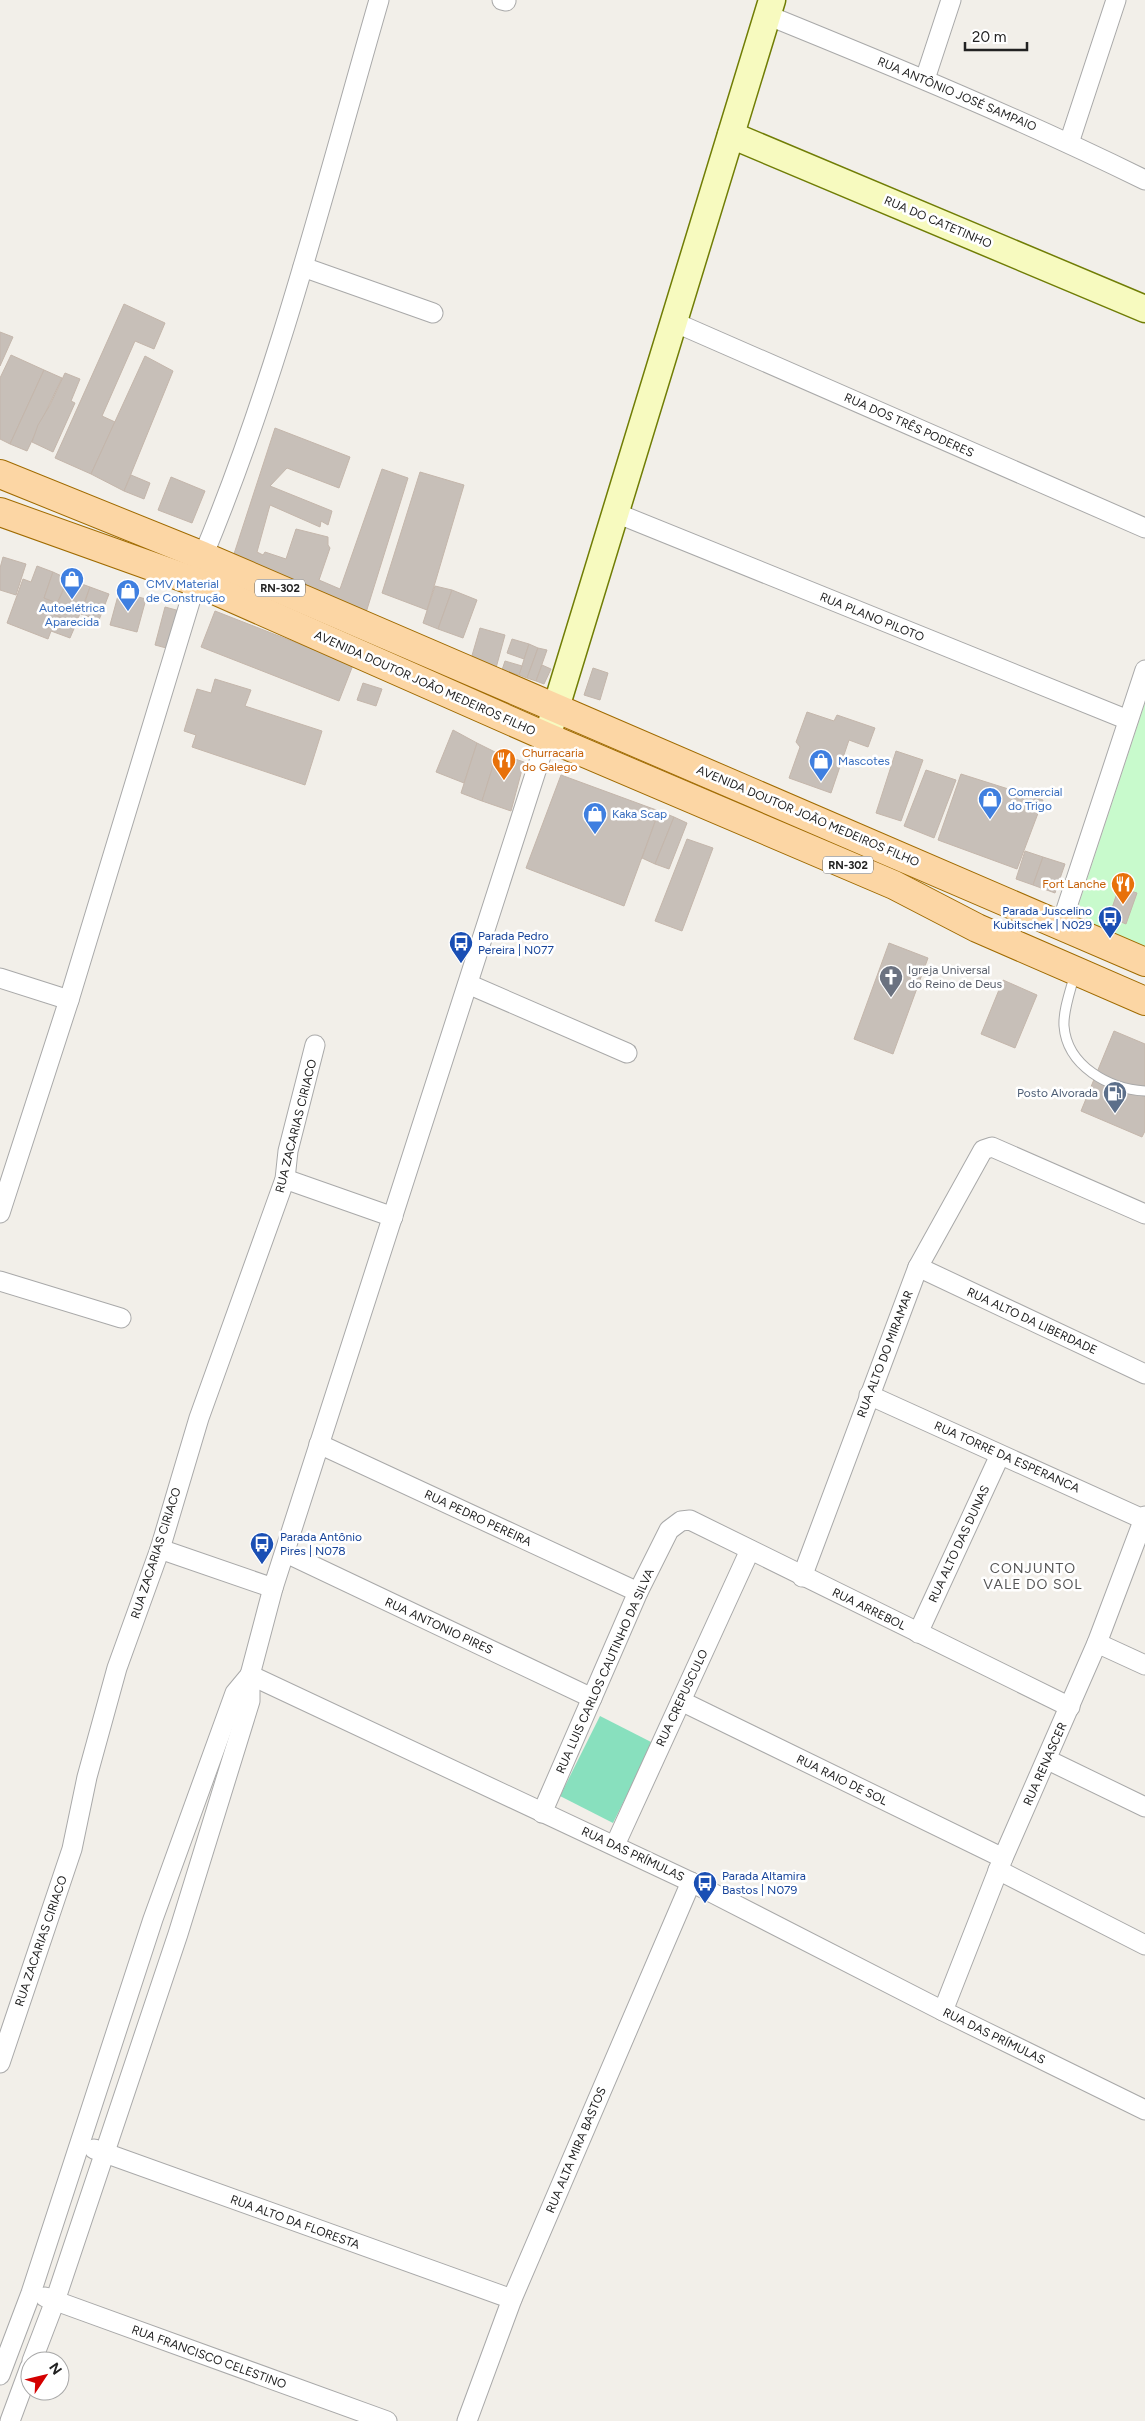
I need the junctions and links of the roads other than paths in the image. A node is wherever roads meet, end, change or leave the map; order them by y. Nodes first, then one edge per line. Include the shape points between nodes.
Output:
1 (379, 0) edge
2 (951, 0) edge
3 (1116, 0) edge
4 (770, 7) edge
5 (925, 79) junction
6 (731, 135) junction
7 (1069, 143) junction
8 (1145, 180) edge
9 (303, 267) junction
10 (1145, 308) edge
11 (433, 313) dead end
12 (674, 322) junction
13 (5, 484) edge
14 (0, 512) edge
15 (616, 513) junction
16 (1145, 528) edge
17 (203, 556) junction
18 (196, 582) junction
19 (1145, 670) edge
20 (557, 708) junction
21 (1128, 720) junction
22 (547, 737) junction
23 (1061, 925) junction
24 (977, 928) junction
25 (1098, 941) junction
26 (1145, 955) edge
27 (1145, 962) edge
28 (1075, 970) junction
29 (0, 978) edge
30 (468, 984) junction
31 (1118, 988) junction
32 (1145, 993) edge
33 (69, 1000) junction
34 (1145, 1001) edge
35 (315, 1045) dead end
36 (626, 1052) dead end
37 (1145, 1091) edge
38 (284, 1179) junction
39 (0, 1213) edge
40 (1145, 1214) edge
41 (393, 1217) junction
42 (918, 1267) junction
43 (0, 1281) edge
44 (120, 1318) dead end
45 (1145, 1374) edge
46 (869, 1395) junction
47 (319, 1444) junction
48 (1000, 1455) junction
49 (1145, 1518) edge
50 (669, 1530) joint
51 (160, 1549) junction
52 (750, 1550) junction
53 (286, 1553) junction
54 (802, 1576) junction
55 (274, 1588) junction
56 (638, 1592) junction
57 (918, 1632) junction
58 (1097, 1643) junction
59 (1145, 1665) edge
60 (250, 1675) junction
61 (592, 1698) junction
62 (681, 1701) junction
63 (1070, 1707) junction
64 (1048, 1760) junction
65 (1145, 1807) edge
66 (542, 1813) junction
67 (615, 1846) junction
68 (1001, 1864) junction
69 (691, 1882) junction
70 (153, 1919) junction
71 (179, 1928) junction
72 (1145, 1945) edge
73 (943, 2011) junction
74 (0, 2063) edge
75 (1145, 2110) edge
76 (79, 2143) junction
77 (105, 2153) junction
78 (31, 2293) junction
79 (512, 2299) junction
80 (55, 2301) junction
81 (36, 2351) edge
82 (0, 2375) edge
83 (20, 2394) edge
84 (10, 2421) edge
85 (387, 2421) edge
86 (467, 2421) edge

1 - 9 street
2 - 5 street
3 - 7 street
4 - 5 street, RUA ANTÔNIO JOSÉ SAMPAIO
4 - 6 main road
5 - 7 street, RUA ANTÔNIO JOSÉ SAMPAIO
6 - 10 main road, RUA DO CATETINHO
6 - 12 main road
7 - 8 street, RUA ANTÔNIO JOSÉ SAMPAIO
9 - 11 street
9 - 17 street via 232,486
12 - 15 main road
12 - 16 street, RUA DOS TRÊS PODERES
13 - 17 main road, AVENIDA DOUTOR JOÃO MEDEIROS FILHO / RN-302
14 - 18 main road, AVENIDA DOUTOR JOÃO MEDEIROS FILHO / RN-302
15 - 20 main road
15 - 21 street, RUA PLANO PILOTO
17 - 20 main road, AVENIDA DOUTOR JOÃO MEDEIROS FILHO / RN-302
18 - 22 main road, AVENIDA DOUTOR JOÃO MEDEIROS FILHO / RN-302
18 - 33 street
19 - 21 street
20 - 22 main road
20 - 23 main road, AVENIDA DOUTOR JOÃO MEDEIROS FILHO / RN-302
21 - 23 street
22 - 24 main road, AVENIDA DOUTOR JOÃO MEDEIROS FILHO / RN-302 via 894,885
22 - 30 street
23 - 24 main road via 1054,928 1038,926 991,909 983,914
23 - 25 main road, AVENIDA DOUTOR JOÃO MEDEIROS FILHO / RN-302
24 - 28 main road, AVENIDA DOUTOR JOÃO MEDEIROS FILHO / RN-302
25 - 26 lane via 1110,939
25 - 27 main road, AVENIDA DOUTOR JOÃO MEDEIROS FILHO / RN-302
28 - 31 main road, AVENIDA DOUTOR JOÃO MEDEIROS FILHO / RN-302
28 - 37 lane via 1064,1024 1067,1043 1076,1059 1092,1073 1130,1090
29 - 33 street
30 - 36 street
30 - 41 street
31 - 32 main road
31 - 34 main road, AVENIDA DOUTOR JOÃO MEDEIROS FILHO / RN-302
33 - 39 street
35 - 38 street, RUA ZACARIAS CIRIACO
38 - 41 street
38 - 51 street, RUA ZACARIAS CIRIACO via 199,1418
40 - 42 street, RUA ALTO DO MIRAMAR via 992,1147 979,1154
41 - 47 street
42 - 45 street, RUA ALTO DA LIBERDADE
42 - 46 street, RUA ALTO DO MIRAMAR
43 - 44 street
46 - 48 street, RUA TORRE DA ESPERANCA
46 - 54 street, RUA ALTO DO MIRAMAR
47 - 53 street
47 - 56 street, RUA PEDRO PEREIRA
48 - 49 street, RUA TORRE DA ESPERANCA
48 - 57 street, RUA ALTO DAS DUNAS
49 - 58 street, RUA RENASCER
50 - 52 street, RUA ARREBOL via 681,1521 690,1520
50 - 56 street, RUA LUIS CARLOS CAUTINHO DA SILVA
51 - 55 street
51 - 74 street, RUA ZACARIAS CIRIACO via 117,1668 66,1867
52 - 54 street, RUA ARREBOL
52 - 62 street, RUA CREPUSCULO
53 - 55 street
53 - 61 street, RUA ANTONIO PIRES
54 - 57 street, RUA ARREBOL
55 - 60 street
56 - 61 street, RUA LUIS CARLOS CAUTINHO DA SILVA
57 - 63 street, RUA ARREBOL
58 - 59 street
58 - 63 street, RUA RENASCER
60 - 66 street, RUA DAS PRÍMULAS
60 - 70 street via 235,1693
60 - 71 street via 250,1701
61 - 66 street, RUA LUIS CARLOS CAUTINHO DA SILVA
62 - 67 street, RUA CREPUSCULO
62 - 68 street, RUA RAIO DE SOL
63 - 64 street, RUA RENASCER
64 - 65 street
64 - 68 street, RUA RENASCER
66 - 67 street, RUA DAS PRÍMULAS
67 - 69 street, RUA DAS PRÍMULAS
68 - 72 street, RUA RAIO DE SOL
68 - 73 street, RUA RENASCER
69 - 73 street, RUA DAS PRÍMULAS
69 - 79 street, RUA ALTA MIRA BASTOS
70 - 71 street
70 - 76 street
71 - 77 street
73 - 75 street, RUA DAS PRÍMULAS
76 - 77 street, RUA ALTO DA FLORESTA
76 - 78 street
77 - 79 street, RUA ALTO DA FLORESTA
77 - 80 street
78 - 80 street, RUA FRANCISCO CELESTINO
78 - 82 street
79 - 86 street, RUA ALTA MIRA BASTOS
80 - 81 street
80 - 85 street, RUA FRANCISCO CELESTINO
83 - 84 street

